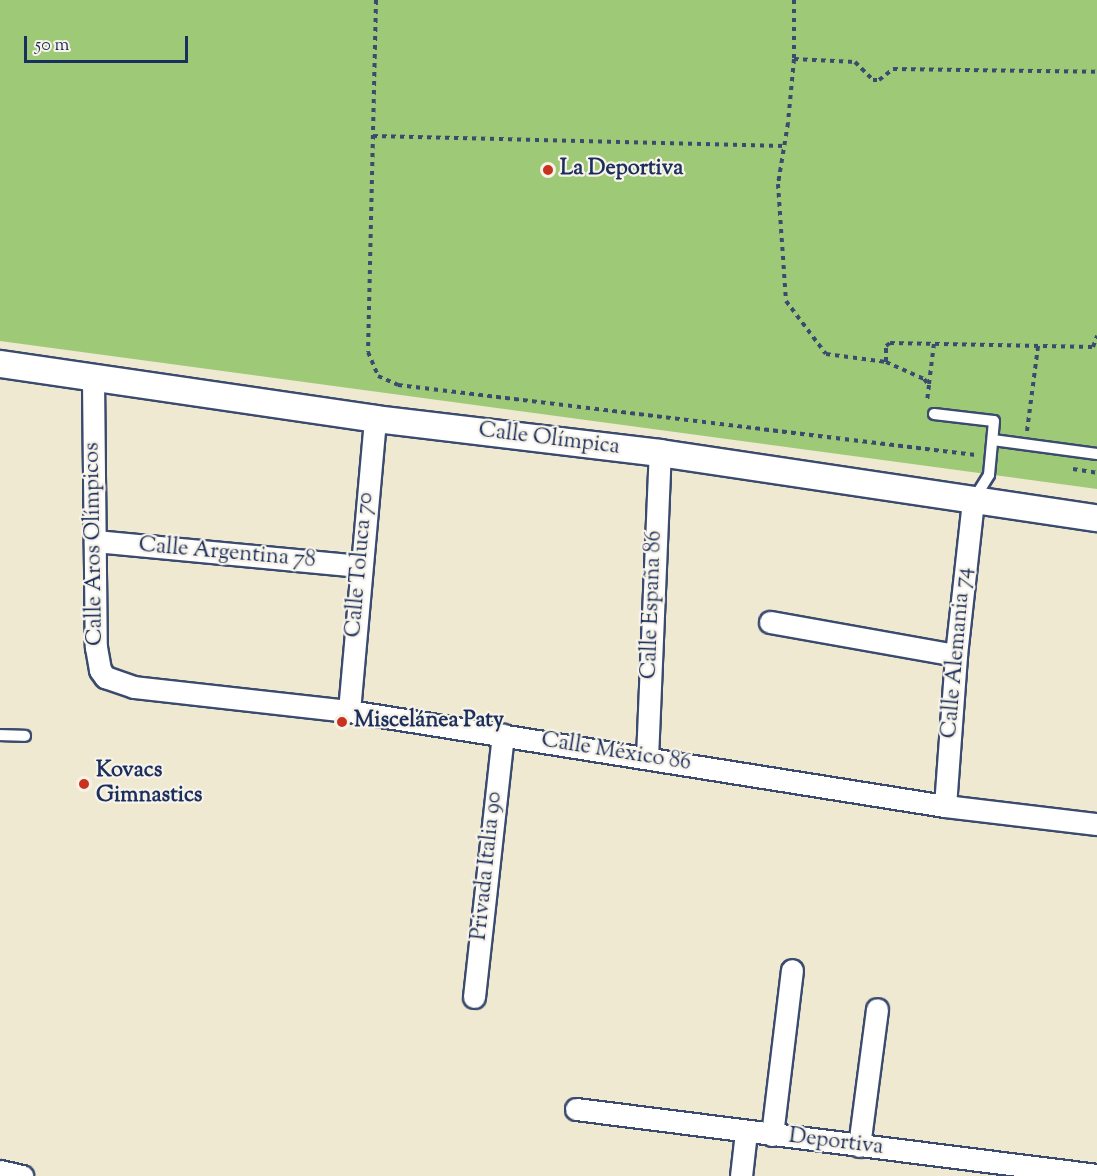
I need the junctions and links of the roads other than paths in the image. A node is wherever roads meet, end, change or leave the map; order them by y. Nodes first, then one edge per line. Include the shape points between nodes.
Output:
1 (0, 364) edge
2 (93, 379) junction
3 (934, 414) road end
4 (375, 419) junction
5 (993, 440) junction
6 (660, 453) junction
7 (1097, 454) edge
8 (973, 500) junction
9 (1097, 518) edge
10 (95, 541) junction
11 (360, 566) junction
12 (770, 622) dead end
13 (956, 655) junction
14 (134, 687) joint
15 (349, 711) junction
16 (0, 735) edge
17 (503, 735) junction
18 (25, 736) dead end
19 (647, 758) junction
20 (945, 806) junction
21 (1097, 824) edge
22 (792, 970) dead end
23 (474, 997) dead end
24 (877, 1009) dead end
25 (576, 1109) dead end
26 (746, 1132) junction
27 (772, 1136) junction
28 (859, 1146) junction
29 (0, 1171) edge
30 (1097, 1175) edge
31 (22, 1176) edge
32 (741, 1176) edge

1 - 2 street, Calle Olímpica
2 - 4 street, Calle Olímpica
2 - 10 street, Calle Aros Olímpicos
3 - 5 lane via 994,421
4 - 6 street, Calle Olímpica
4 - 11 street, Calle Toluca 70
5 - 7 lane
5 - 8 lane via 989,475
6 - 8 street, Calle Olímpica
6 - 19 street, Calle España 86
8 - 9 street, Calle Olímpica
8 - 13 street, Calle Alemania 74
10 - 11 street, Calle Argentina 78
10 - 14 street, Calle Aros Olímpicos via 98,661 105,677
11 - 15 street, Calle Toluca 70
12 - 13 street
13 - 20 street, Calle Alemania 74
14 - 15 street, Calle México 86
15 - 17 street, Calle México 86
16 - 18 lane
17 - 19 street, Calle México 86
17 - 23 street, Privada Italia 90
19 - 20 street, Calle México 86
20 - 21 street, Calle México 86
22 - 27 street
24 - 28 street
25 - 26 street, Deportiva
26 - 27 street, Deportiva
26 - 32 street
27 - 28 street, Deportiva
28 - 30 street, Deportiva
29 - 31 street

